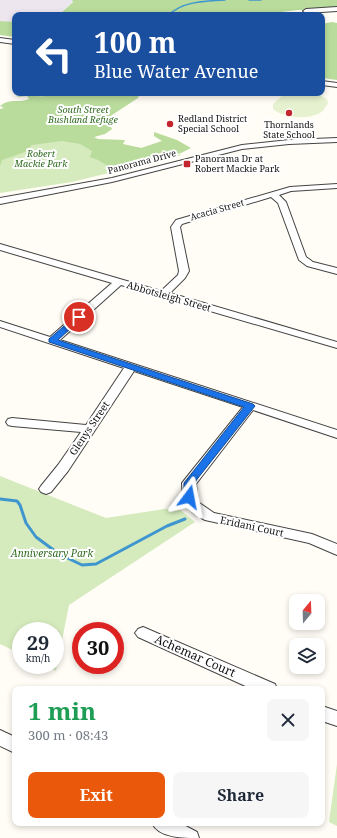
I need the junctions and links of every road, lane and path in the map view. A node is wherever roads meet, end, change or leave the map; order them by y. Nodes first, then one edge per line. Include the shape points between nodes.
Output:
1 (337, 9) edge
2 (306, 11) dead end
3 (0, 40) edge
4 (12, 42) edge
5 (325, 83) edge
6 (337, 85) edge
7 (337, 140) edge
8 (337, 186) edge
9 (272, 194) junction
10 (0, 201) edge
11 (0, 247) edge
12 (337, 271) edge
13 (119, 282) junction
14 (164, 294) junction
15 (0, 324) edge
16 (52, 341) junction
17 (337, 344) edge
18 (131, 367) junction
19 (250, 406) junction
20 (12, 422) dead end
21 (88, 429) junction
22 (337, 434) edge
23 (46, 489) dead end
24 (337, 550) edge
25 (143, 633) dead end
26 (262, 686) edge
27 (325, 714) edge
28 (337, 719) edge
29 (0, 738) edge
30 (12, 744) edge
31 (167, 826) edge
32 (190, 838) edge

1 - 2 street
3 - 4 street
5 - 6 street
7 - 10 street, Panorama Drive via 242,147 105,182
8 - 9 street, Acacia Street via 302,187
9 - 12 street via 282,202 302,258 310,264
9 - 14 street, Acacia Street via 179,222 175,227 184,270 182,276
11 - 13 street, Abbotsleigh Street
13 - 14 street, Abbotsleigh Street
13 - 16 street
14 - 17 street, Abbotsleigh Street
15 - 16 street
16 - 18 street
18 - 19 street
18 - 21 street, Glenys Street
19 - 22 street
19 - 24 street, Eridani Court via 189,483 189,497 196,510 210,517 312,539
20 - 21 street
21 - 23 street, Glenys Street
25 - 26 street, Achemar Court
27 - 28 street
29 - 30 street
31 - 32 street

